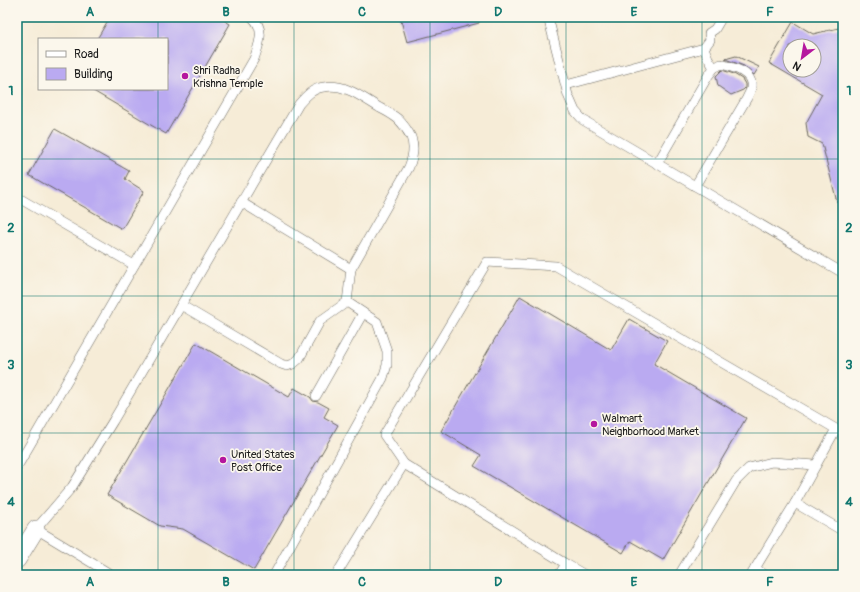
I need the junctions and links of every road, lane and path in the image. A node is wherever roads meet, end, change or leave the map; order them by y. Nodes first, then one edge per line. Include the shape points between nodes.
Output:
1 (252, 17) edge
2 (548, 17) edge
3 (722, 17) edge
4 (704, 48) junction
5 (714, 68) junction
6 (566, 85) junction
7 (657, 164) junction
8 (695, 186) junction
9 (17, 197) edge
10 (241, 202) junction
11 (134, 265) junction
12 (351, 269) junction
13 (843, 273) edge
14 (347, 302) junction
15 (181, 304) junction
16 (363, 313) junction
17 (316, 396) dead end
18 (404, 464) junction
19 (816, 465) junction
20 (17, 467) edge
21 (795, 502) junction
22 (36, 529) junction
23 (843, 531) edge
24 (17, 560) edge
25 (566, 564) junction
26 (753, 572) edge
27 (112, 575) edge
28 (274, 575) edge
29 (336, 575) edge
30 (559, 575) edge
31 (585, 575) edge
32 (678, 575) edge
33 (765, 575) edge

1 - 11 lane via 258,22 261,39 254,59
2 - 6 lane
3 - 4 lane via 715,30 709,33 710,40
4 - 5 lane
4 - 6 lane
5 - 7 lane
5 - 8 lane via 721,64 743,71 750,80 751,88
6 - 7 lane via 575,111 583,120
7 - 8 lane
8 - 13 lane
9 - 11 lane
10 - 12 lane
10 - 12 lane via 306,96 318,88 333,86 367,100 398,119 405,127 411,137 412,159
10 - 15 lane
11 - 20 lane
12 - 14 lane
14 - 15 lane via 320,321 299,359 287,366
14 - 16 lane
15 - 22 lane via 72,487
16 - 17 lane
16 - 28 lane via 377,322 387,351 387,365 383,378
18 - 19 lane via 384,436 487,262 556,266 836,429
18 - 25 lane
18 - 29 lane
19 - 21 lane
19 - 32 lane via 772,462 749,468 736,481
21 - 23 lane
21 - 26 lane
22 - 24 street
22 - 27 lane
25 - 30 lane
25 - 31 lane
26 - 33 lane

